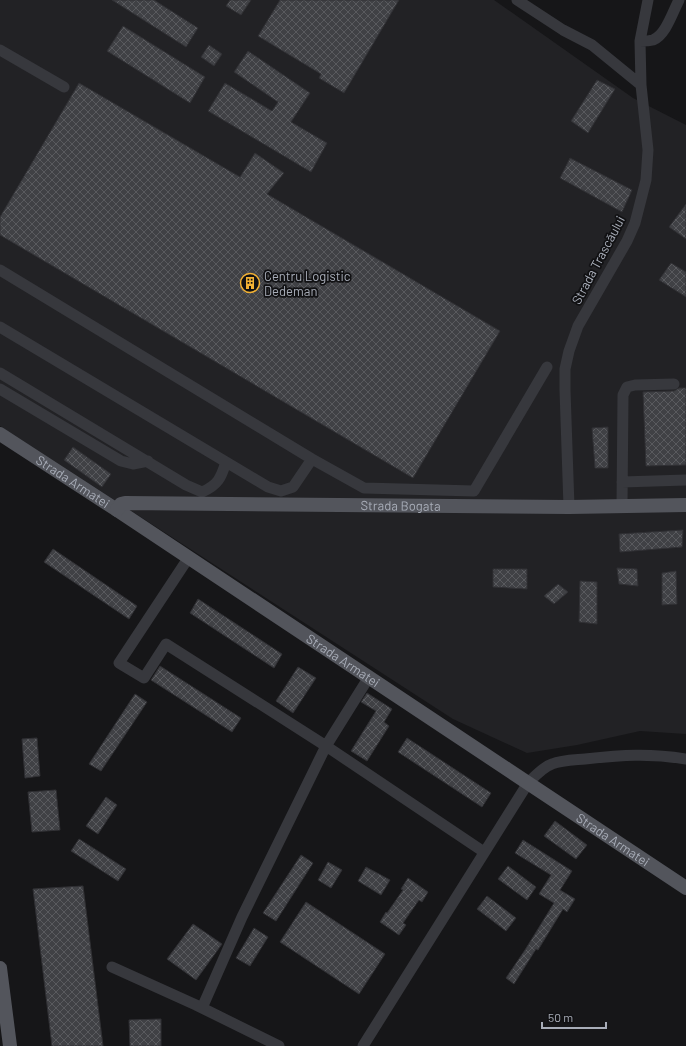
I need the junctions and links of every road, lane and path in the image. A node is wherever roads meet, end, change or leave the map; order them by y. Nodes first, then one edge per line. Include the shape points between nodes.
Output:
1 (517, 0) edge
2 (648, 0) edge
3 (678, 0) edge
4 (640, 42) junction
5 (0, 50) edge
6 (641, 85) junction
7 (64, 87) dead end
8 (0, 270) edge
9 (0, 327) edge
10 (547, 367) dead end
11 (0, 373) edge
12 (674, 384) dead end
13 (0, 389) edge
14 (0, 434) edge
15 (312, 459) junction
16 (148, 461) junction
17 (226, 462) junction
18 (686, 480) edge
19 (622, 482) junction
20 (686, 505) edge
21 (622, 506) junction
22 (569, 507) junction
23 (117, 510) junction
24 (189, 557) junction
25 (370, 677) junction
26 (326, 746) junction
27 (686, 759) edge
28 (528, 782) junction
29 (484, 852) junction
30 (686, 888) edge
31 (112, 967) dead end
32 (0, 968) edge
33 (202, 1008) junction
34 (10, 1046) edge
35 (280, 1046) edge
36 (363, 1046) edge

1 - 6 street via 592,45
2 - 4 street, Strada Trascăului
3 - 4 street via 667,26 660,35 654,40
4 - 6 street, Strada Trascăului
5 - 7 street
6 - 22 street, Strada Trascăului via 648,150 646,180 635,223 627,242 578,326 565,369
8 - 15 street
9 - 17 street
10 - 15 street via 474,491 364,488
11 - 16 street
12 - 19 street via 634,384 627,387 623,395
13 - 16 street via 120,461 133,464
14 - 23 main road, Strada Armatei
15 - 17 street via 293,487 281,491 268,487
16 - 17 street via 202,492 212,488 221,477
18 - 19 street
19 - 21 street
20 - 21 main road, Strada Bogata
21 - 22 main road, Strada Bogata
22 - 23 main road, Strada Bogata via 125,503
23 - 24 main road, Strada Armatei
24 - 25 main road, Strada Armatei
24 - 26 street via 119,663 144,678 166,644
25 - 26 street
25 - 28 main road, Strada Armatei
26 - 29 street
26 - 33 street via 242,917
27 - 28 street via 626,754 566,761 544,768
28 - 29 street
28 - 30 main road, Strada Armatei
29 - 36 street
31 - 33 street
32 - 34 main road
33 - 35 street

